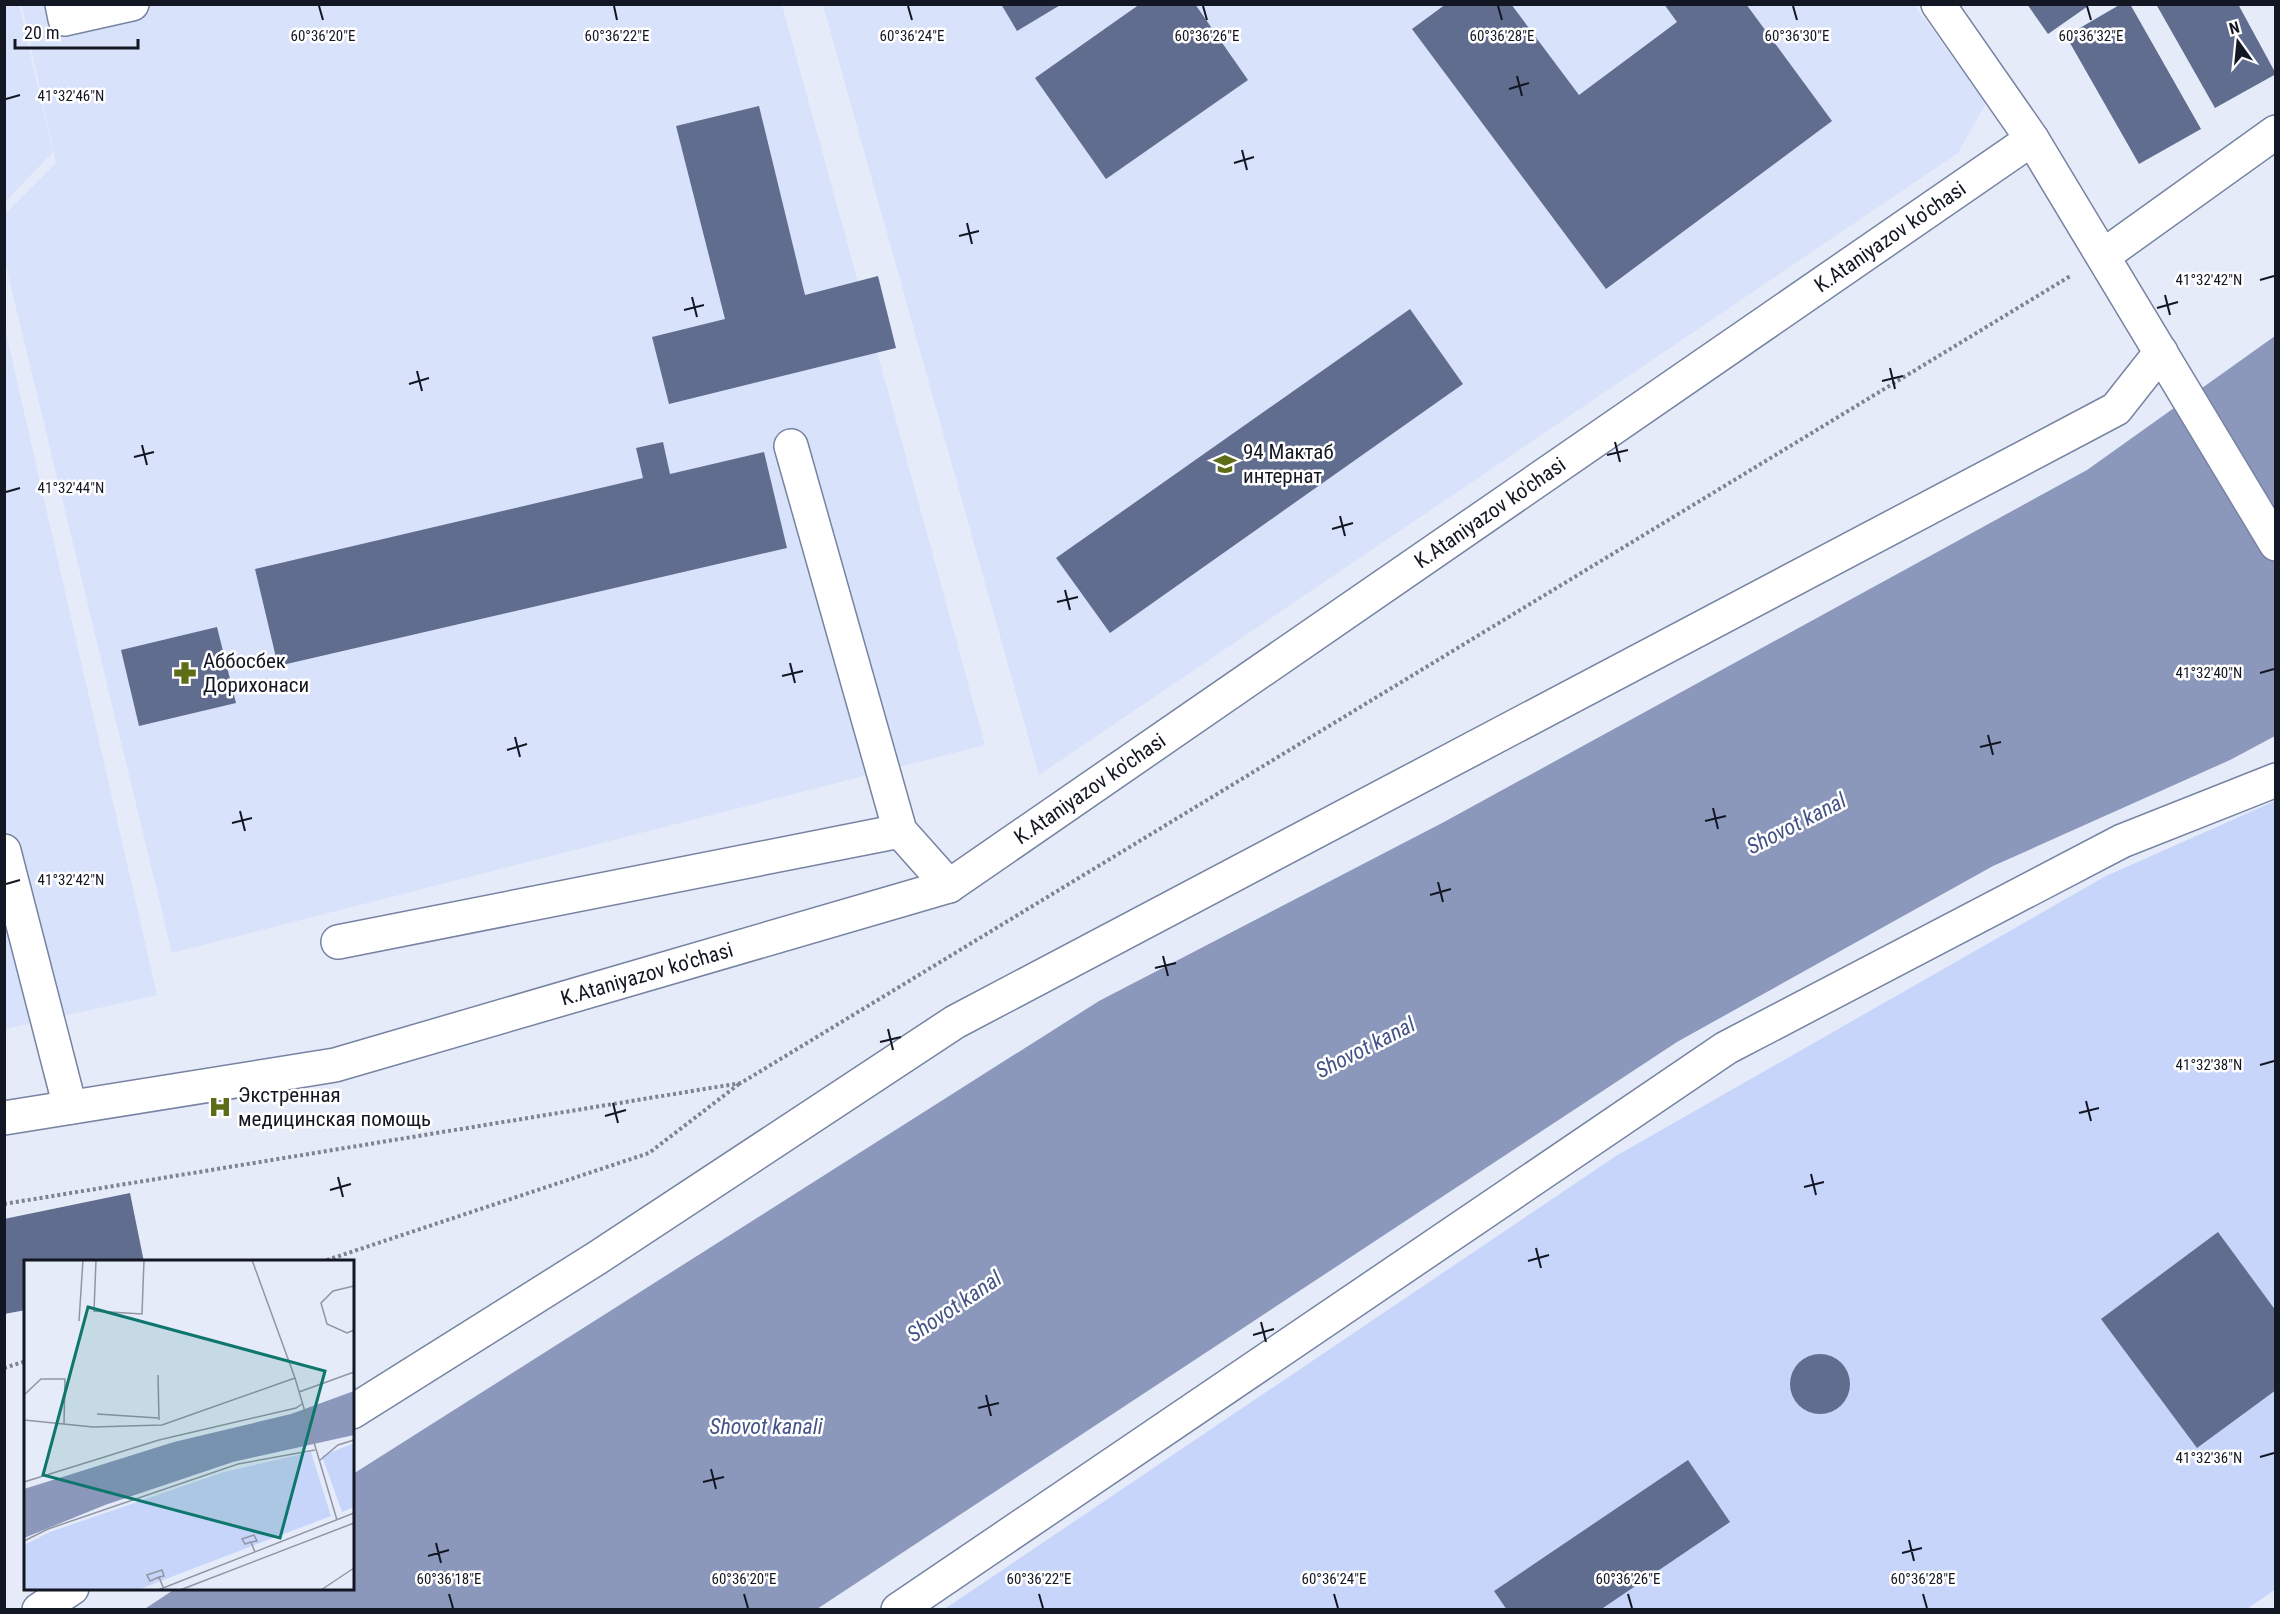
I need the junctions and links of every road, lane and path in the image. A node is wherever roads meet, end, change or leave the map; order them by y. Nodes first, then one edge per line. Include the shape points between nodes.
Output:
1 (62, 4) edge
2 (132, 4) edge
3 (1938, 4) edge
4 (2276, 132) edge
5 (2032, 139) junction
6 (2103, 256) junction
7 (2161, 352) junction
8 (791, 446) dead end
9 (2276, 544) edge
10 (2276, 780) edge
11 (900, 831) junction
12 (4, 851) edge
13 (950, 886) junction
14 (338, 942) dead end
15 (741, 1083) dead end
16 (70, 1107) junction
17 (4, 1118) edge
18 (327, 1260) edge
19 (24, 1362) edge
20 (4, 1368) edge
21 (354, 1411) edge
22 (69, 1590) edge
23 (39, 1610) edge
24 (898, 1610) edge

1 - 2 street via 65,19
3 - 5 street
4 - 6 street
5 - 6 street
5 - 13 street, K.Ataniyazov ko'chasi
6 - 7 street
7 - 9 street
7 - 21 street via 2116,409 955,1022 597,1258
8 - 11 street
10 - 24 street via 2122,841 1726,1048
11 - 13 street
11 - 14 street
12 - 16 street
13 - 16 street, K.Ataniyazov ko'chasi via 335,1065
15 - 18 path via 649,1153
16 - 17 street, K.Ataniyazov ko'chasi
19 - 20 path
22 - 23 street

